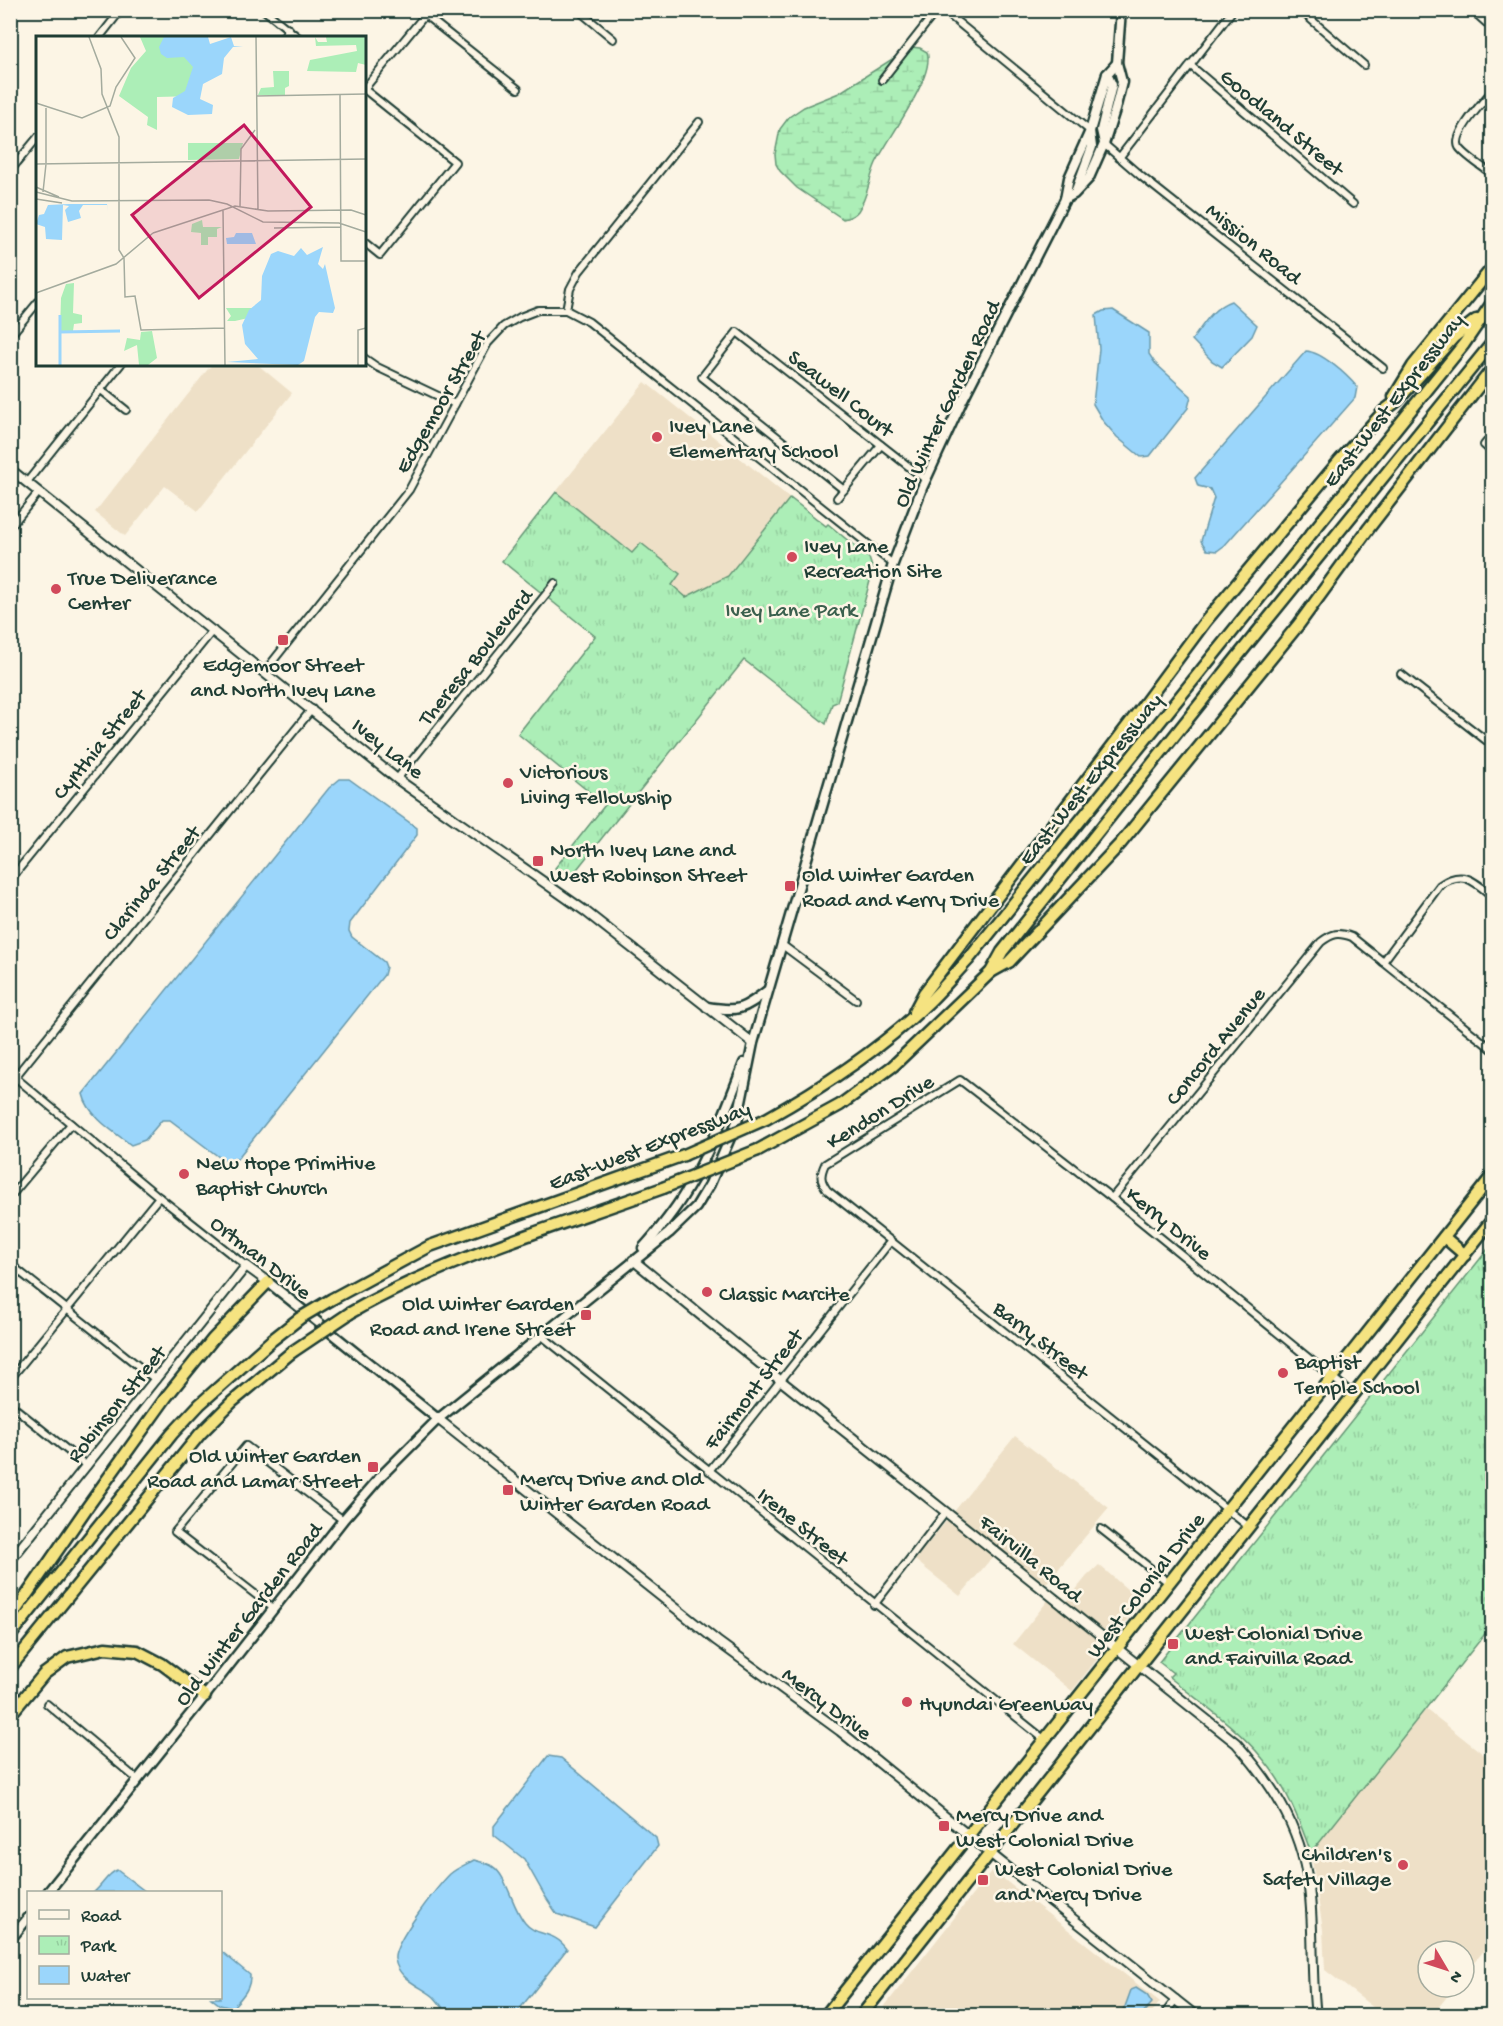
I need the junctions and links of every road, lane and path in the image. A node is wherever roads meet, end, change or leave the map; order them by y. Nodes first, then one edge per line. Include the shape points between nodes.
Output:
1 (121, 10) edge
2 (264, 10) edge
3 (578, 10) edge
4 (937, 10) edge
5 (943, 10) edge
6 (1121, 10) edge
7 (1233, 10) edge
8 (1300, 10) edge
9 (1472, 10) edge
10 (427, 13) edge
11 (1492, 27) edge
12 (289, 29) junction
13 (104, 36) edge
14 (284, 36) edge
15 (297, 36) edge
16 (613, 39) dead end
17 (1117, 63) junction
18 (1190, 65) junction
19 (1364, 65) dead end
20 (1107, 74) junction
21 (882, 80) dead end
22 (366, 87) edge
23 (518, 88) dead end
24 (366, 91) edge
25 (1492, 91) edge
26 (699, 122) dead end
27 (1090, 131) junction
28 (36, 139) edge
29 (1104, 144) junction
30 (1119, 158) junction
31 (10, 171) edge
32 (1492, 174) edge
33 (1074, 194) junction
34 (1065, 199) junction
35 (1353, 204) dead end
36 (366, 244) edge
37 (1492, 268) edge
38 (1492, 303) edge
39 (36, 304) edge
40 (566, 310) junction
41 (1481, 317) junction
42 (10, 336) edge
43 (1492, 343) edge
44 (366, 359) edge
45 (119, 366) edge
46 (1383, 368) dead end
47 (1492, 369) edge
48 (100, 390) junction
49 (454, 404) junction
50 (126, 410) dead end
51 (1385, 410) junction
52 (1492, 435) edge
53 (881, 445) junction
54 (1492, 452) edge
55 (10, 468) edge
56 (926, 480) junction
57 (27, 482) junction
58 (844, 490) junction
59 (39, 492) junction
60 (837, 498) dead end
61 (10, 527) edge
62 (893, 564) junction
63 (555, 583) dead end
64 (213, 630) junction
65 (265, 671) junction
66 (1401, 674) dead end
67 (312, 709) junction
68 (1492, 745) edge
69 (398, 779) junction
70 (10, 880) edge
71 (1492, 896) edge
72 (781, 944) junction
73 (1383, 962) junction
74 (991, 972) junction
75 (768, 991) junction
76 (856, 1000) dead end
77 (707, 1007) junction
78 (911, 1017) junction
79 (753, 1043) junction
80 (1492, 1049) edge
81 (13, 1075) edge
82 (960, 1080) joint
83 (71, 1124) junction
84 (820, 1174) joint
85 (1492, 1176) edge
86 (10, 1197) edge
87 (159, 1197) junction
88 (1112, 1198) junction
89 (1492, 1220) edge
90 (1444, 1237) junction
91 (890, 1242) junction
92 (1466, 1255) junction
93 (633, 1260) junction
94 (10, 1264) edge
95 (246, 1266) junction
96 (268, 1282) junction
97 (68, 1309) junction
98 (542, 1336) junction
99 (1333, 1378) junction
100 (10, 1379) edge
101 (156, 1380) junction
102 (780, 1380) junction
103 (1354, 1395) junction
104 (10, 1404) edge
105 (438, 1419) junction
106 (87, 1466) junction
107 (708, 1471) junction
108 (1227, 1510) junction
109 (946, 1512) junction
110 (343, 1520) junction
111 (1249, 1527) junction
112 (1101, 1529) dead end
113 (10, 1543) edge
114 (20, 1550) junction
115 (10, 1561) edge
116 (1169, 1583) junction
117 (874, 1605) junction
118 (273, 1608) junction
119 (10, 1619) edge
120 (10, 1636) edge
121 (1117, 1648) junction
122 (1139, 1665) junction
123 (10, 1668) edge
124 (206, 1696) junction
125 (47, 1704) dead end
126 (10, 1715) edge
127 (1045, 1740) junction
128 (138, 1780) junction
129 (969, 1835) junction
130 (990, 1853) junction
131 (50, 1891) edge
132 (27, 1919) edge
133 (10, 1940) edge
134 (1176, 2000) junction
135 (825, 2016) edge
136 (861, 2016) edge
137 (1163, 2016) edge
138 (1196, 2016) edge
139 (1316, 2016) edge

1 - 13 street
2 - 12 street
3 - 16 street
4 - 21 street
5 - 27 street
6 - 17 main road
7 - 18 street
8 - 19 street
9 - 11 street
10 - 22 street
10 - 23 street
12 - 14 street
12 - 15 street
17 - 20 main road, Old Winter Garden Road
17 - 29 main road via 1122,82
18 - 30 street
18 - 35 street, Goodland Street
20 - 27 main road, Old Winter Garden Road
20 - 29 main road via 1112,85 1101,129
24 - 36 street via 456,162 380,255
25 - 32 street via 1462,129 1458,143
26 - 40 street via 579,272 570,289
27 - 33 main road via 1092,147
27 - 34 main road, Old Winter Garden Road via 1069,178
28 - 31 street
29 - 30 street, Mission Road
29 - 33 main road via 1089,178
30 - 46 street, Mission Road
33 - 34 main road
34 - 56 main road, Old Winter Garden Road
37 - 51 highway via 1413,366
38 - 41 highway, East-West Expressway
39 - 42 street
40 - 49 street, Edgemoor Street via 538,310 504,326 488,343
40 - 62 street via 589,322
41 - 51 highway via 1454,337
41 - 78 highway, East-West Expressway via 975,952
43 - 74 highway, East-West Expressway via 1017,933
44 - 49 street
45 - 48 street
47 - 74 highway via 1299,624 1121,843 1008,962
48 - 50 street
48 - 57 street
49 - 65 street, Edgemoor Street via 409,490
51 - 78 highway via 1192,638 924,993
52 - 54 street via 1484,445
53 - 56 street, Seawell Court
53 - 58 street
53 - 58 street, Seawell Court via 737,332 702,378
55 - 57 street, Ivey Lane
56 - 62 main road, Old Winter Garden Road
57 - 59 street, Ivey Lane
58 - 60 street
59 - 61 street
59 - 64 street, Ivey Lane
62 - 72 main road, Old Winter Garden Road
63 - 69 street, Theresa Boulevard
64 - 65 street, Ivey Lane
64 - 70 street, Cynthia Street
65 - 67 street, Ivey Lane
66 - 68 street
67 - 69 street, Ivey Lane
67 - 81 street, Clarinda Street
69 - 77 street, Ivey Lane via 582,909
71 - 73 street via 1475,882 1461,876 1450,878 1440,885
72 - 75 main road, Old Winter Garden Road
72 - 76 street
73 - 80 street
73 - 88 street, Concord Avenue via 1341,933 1321,942
74 - 123 highway, East-West Expressway, bridge via 893,1066 840,1105 758,1150 389,1290 292,1352 200,1434
75 - 77 main road via 739,1009
75 - 79 main road, Old Winter Garden Road
77 - 79 street, Ivey Lane
78 - 120 highway, East-West Expressway, bridge via 852,1066 766,1119 684,1155 430,1246 300,1318 208,1397 172,1434
79 - 93 main road, Old Winter Garden Road via 717,1131 686,1192
79 - 93 main road, Old Winter Garden Road via 737,1122 710,1184 696,1207
81 - 83 street, Ortman Drive
82 - 84 street, Kendon Drive via 825,1164
82 - 88 street, Kerry Drive
83 - 86 street
83 - 87 street, Ortman Drive
84 - 91 street, Barry Street via 827,1190
85 - 90 highway, West Colonial Drive
87 - 95 street, Ortman Drive
87 - 97 street
88 - 99 street, Kerry Drive
89 - 92 highway, West Colonial Drive
90 - 92 highway
90 - 99 highway, West Colonial Drive
91 - 102 street, Fairmont Street
91 - 108 street, Barry Street
92 - 103 highway, West Colonial Drive
93 - 98 main road, Old Winter Garden Road
93 - 102 street, Fairvilla Road
94 - 97 street
95 - 96 street, Ortman Drive
95 - 101 street, Robinson Street
96 - 105 main road, Ortman Drive
96 - 119 highway via 213,1339 167,1396
97 - 100 street
97 - 101 street
98 - 105 main road, Old Winter Garden Road
98 - 107 street, Irene Street
99 - 103 street, Kerry Drive
99 - 108 highway, West Colonial Drive
101 - 106 street, Robinson Street
102 - 107 street, Fairmont Street
102 - 109 street, Fairvilla Road
103 - 111 highway, West Colonial Drive
104 - 106 street
105 - 110 main road, Old Winter Garden Road
105 - 129 street, Mercy Drive
106 - 114 street, Robinson Street
107 - 117 street, Irene Street
108 - 111 street, Barry Street
108 - 116 highway, West Colonial Drive
109 - 117 street
109 - 121 street, Fairvilla Road
110 - 118 main road, Old Winter Garden Road
110 - 118 street via 246,1446 175,1532
111 - 122 highway, West Colonial Drive
112 - 116 street
113 - 114 street
114 - 115 street, Robinson Street
116 - 121 highway, West Colonial Drive
117 - 127 street, Irene Street
118 - 124 main road, Old Winter Garden Road
121 - 122 street, Fairvilla Road
121 - 127 highway, West Colonial Drive
122 - 130 highway, West Colonial Drive
122 - 139 street, Fairvilla Road via 1236,1743 1276,1793 1300,1845 1310,1896
124 - 126 highway via 136,1650 105,1648 67,1657 44,1674
124 - 128 main road, Old Winter Garden Road
125 - 128 street
127 - 129 highway, West Colonial Drive
128 - 131 main road, Old Winter Garden Road
129 - 130 street, Mercy Drive
129 - 135 highway, West Colonial Drive
130 - 134 street, Mercy Drive
130 - 136 highway, West Colonial Drive
132 - 133 main road
134 - 137 street
134 - 138 street, Mercy Drive

